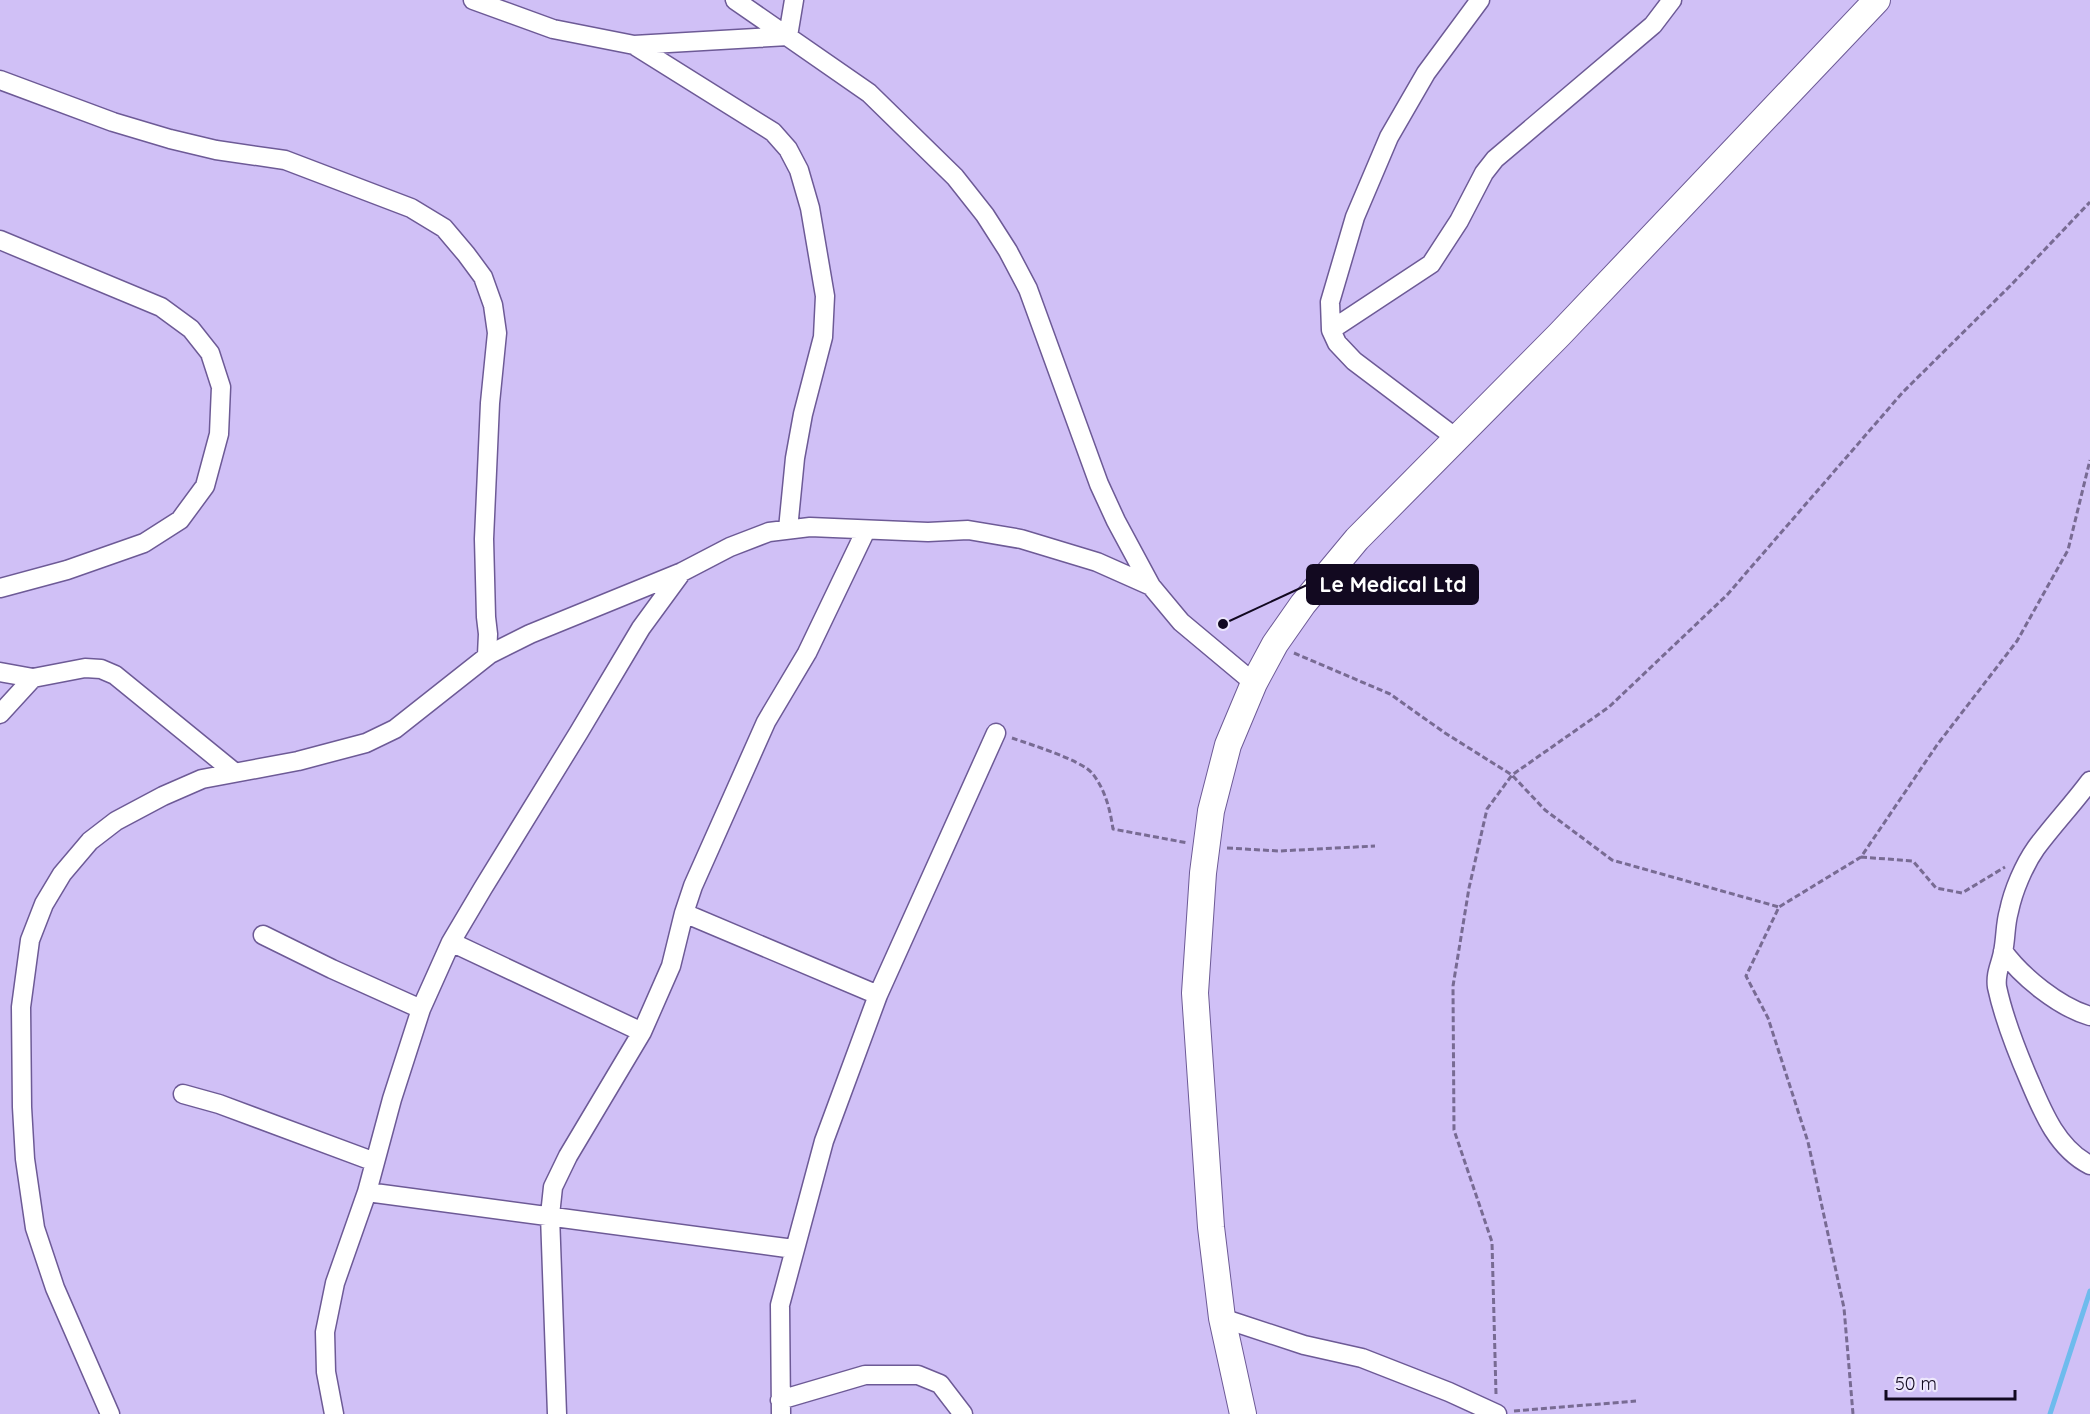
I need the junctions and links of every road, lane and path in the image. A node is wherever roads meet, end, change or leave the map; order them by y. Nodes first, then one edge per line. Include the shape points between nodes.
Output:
1 (473, 0) edge
2 (735, 0) edge
3 (794, 0) edge
4 (1480, 0) edge
5 (1672, 0) edge
6 (1877, 0) edge
7 (788, 36) junction
8 (634, 45) junction
9 (0, 80) edge
10 (2090, 202) edge
11 (0, 240) edge
12 (1331, 330) junction
13 (1456, 438) junction
14 (2090, 460) edge
15 (788, 530) junction
16 (866, 530) junction
17 (682, 572) junction
18 (1151, 586) junction
19 (0, 588) edge
20 (1275, 644) junction
21 (487, 656) junction
22 (0, 672) edge
23 (33, 678) junction
24 (1254, 682) junction
25 (0, 714) edge
26 (996, 733) joint
27 (234, 772) junction
28 (1512, 775) junction
29 (2090, 781) edge
30 (1207, 846) junction
31 (1375, 846) dead end
32 (1861, 857) junction
33 (2008, 866) dead end
34 (1779, 907) junction
35 (684, 913) junction
36 (263, 935) dead end
37 (451, 942) junction
38 (2003, 951) junction
39 (878, 995) junction
40 (421, 1009) junction
41 (2090, 1016) edge
42 (642, 1032) junction
43 (183, 1094) dead end
44 (375, 1162) junction
45 (2090, 1165) edge
46 (367, 1192) junction
47 (550, 1215) junction
48 (794, 1250) junction
49 (1222, 1318) junction
50 (1636, 1401) dead end
51 (780, 1407) edge
52 (110, 1414) edge
53 (334, 1414) edge
54 (557, 1414) edge
55 (963, 1414) edge
56 (1243, 1414) edge
57 (1497, 1414) edge
58 (1853, 1414) edge

1 - 8 street via 553,29
2 - 7 street
3 - 7 street
4 - 12 street via 1426,73 1389,137 1355,217 1330,302
5 - 12 street via 1653,25 1495,159 1431,264
6 - 13 main road
7 - 8 street
7 - 18 street via 869,93 955,177 985,215 1028,289 1099,484
8 - 15 street via 773,132 799,170 810,208 825,296 823,337 802,414
9 - 21 street via 170,139 285,160 411,208 444,228 466,254 483,277 497,333 484,527
10 - 28 path via 1903,392 1727,596 1609,707
11 - 19 street via 161,307 191,329 210,353 220,387 219,434 205,486 180,520 144,543
12 - 13 street via 1354,361
13 - 20 main road via 1357,539
14 - 32 path via 2068,550 2017,641 1937,745
15 - 16 street
15 - 17 street via 769,532 730,547
16 - 18 street via 968,530 1021,539 1097,561
16 - 35 street via 807,653 766,722
17 - 21 street via 530,634
17 - 37 street via 641,628
18 - 24 street via 1181,622
20 - 24 main road
20 - 28 path via 1390,694
21 - 27 street via 395,729 366,743
22 - 23 street
23 - 25 street
23 - 27 street via 85,668 115,675
24 - 30 main road via 1228,745 1211,811
26 - 30 path via 1053,752 1091,772 1108,802 1113,829
26 - 39 street
27 - 52 street via 202,779 163,796 116,821 90,841 62,874 44,904 30,940 21,1007 22,1107 35,1228 55,1288
28 - 34 path via 1545,810 1612,860
28 - 57 path via 1487,808 1453,986 1454,1130 1492,1242
29 - 38 street via 2035,850 2020,878 2009,909
30 - 31 path via 1279,851
30 - 49 main road via 1195,993 1211,1227
32 - 33 path via 1913,861 1936,888 1962,893
32 - 34 path
34 - 58 path via 1746,976 1768,1018 1808,1142 1844,1308
35 - 39 street
35 - 42 street via 671,966
36 - 40 street
37 - 40 street
37 - 42 street
38 - 41 street via 2054,998
38 - 45 street via 1996,975 2015,1047 2055,1132 2066,1147
39 - 48 street via 824,1141
40 - 44 street
42 - 47 street via 568,1155 553,1187
43 - 44 street
44 - 46 street
46 - 47 street
46 - 53 street via 335,1283 325,1332 326,1372
47 - 48 street
47 - 54 street
48 - 51 street via 780,1305
49 - 56 main road
49 - 57 street via 1304,1346 1362,1358
50 - 57 path
51 - 55 street via 865,1376 918,1375 940,1384

